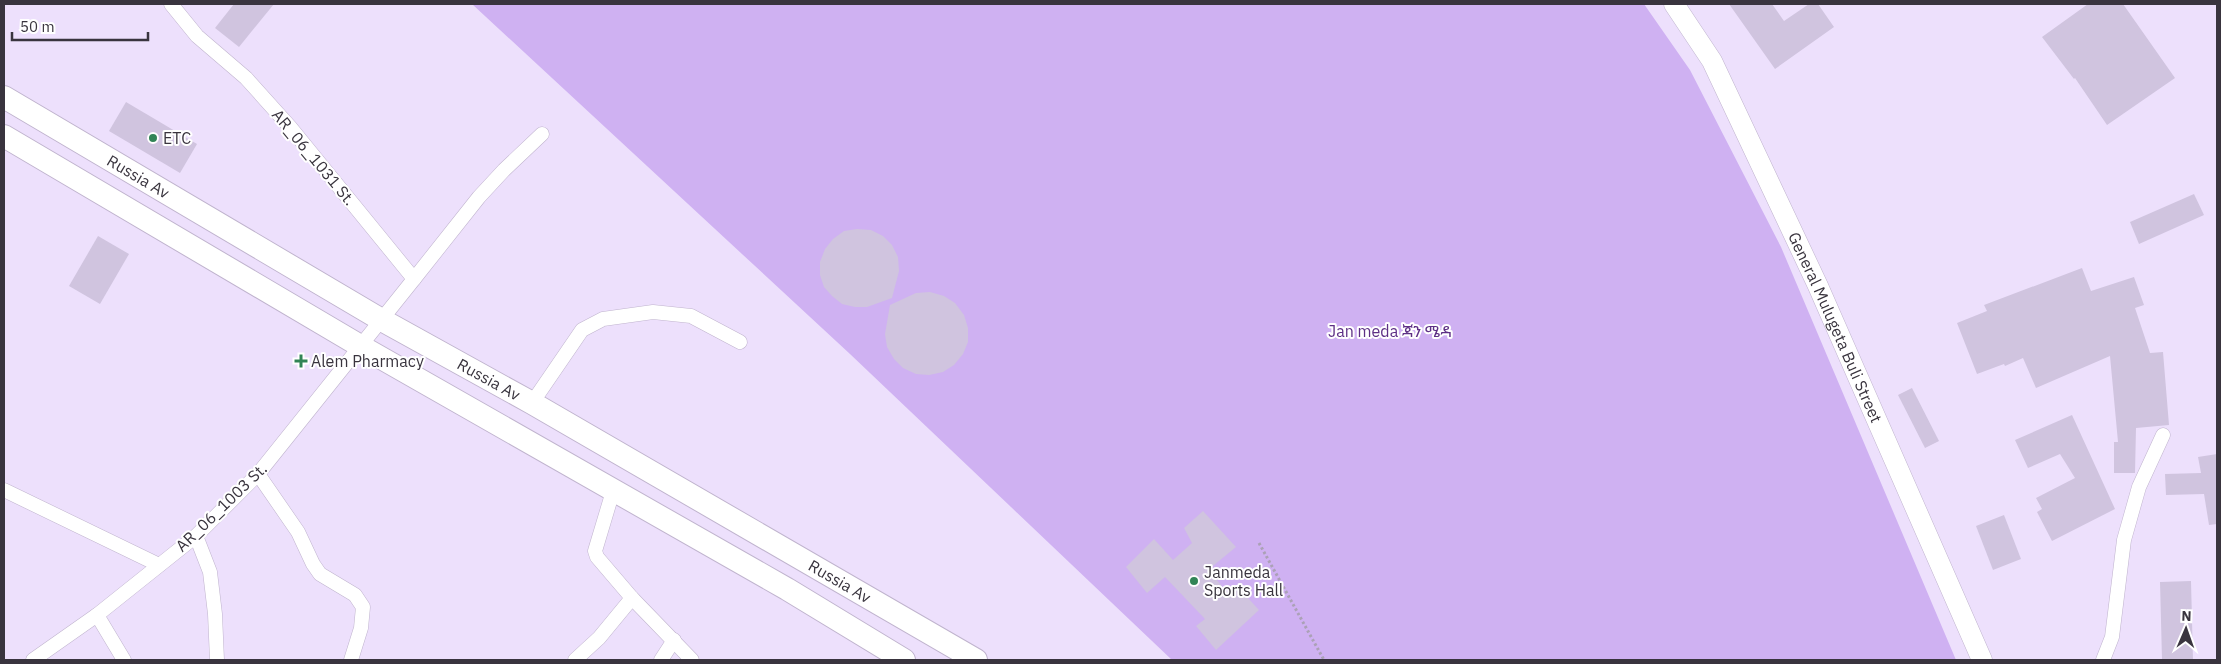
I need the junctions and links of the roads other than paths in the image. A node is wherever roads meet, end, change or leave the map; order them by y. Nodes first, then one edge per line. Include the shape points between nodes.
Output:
1 (171, 4) edge
2 (1674, 4) edge
3 (4, 97) edge
4 (542, 134) dead end
5 (4, 136) edge
6 (414, 278) junction
7 (380, 319) junction
8 (740, 342) dead end
9 (362, 347) junction
10 (532, 403) junction
11 (2163, 435) dead end
12 (258, 474) junction
13 (4, 490) edge
14 (613, 491) junction
15 (196, 536) junction
16 (159, 565) junction
17 (632, 598) junction
18 (97, 615) junction
19 (674, 640) junction
20 (964, 657) edge
21 (33, 660) edge
22 (124, 660) edge
23 (217, 660) edge
24 (351, 660) edge
25 (575, 660) edge
26 (661, 660) edge
27 (692, 660) edge
28 (904, 660) edge
29 (1982, 660) edge
30 (2103, 660) edge

1 - 6 street, AR_06_1031 St. via 197,36 246,78 290,127
2 - 29 main road, General Mulugeta Buli Street via 1712,61 1818,286
3 - 7 main road, Russia Av
4 - 6 street via 478,197
5 - 9 main road, Russia Av
6 - 7 street
7 - 9 street, AR_06_1003 St.
7 - 10 main road, Russia Av
8 - 10 street via 691,316 653,312 602,318 582,330
9 - 12 street, AR_06_1003 St.
9 - 14 main road, Russia Av
10 - 20 main road, Russia Av
11 - 30 street via 2139,487 2124,540 2112,636
12 - 15 street, AR_06_1003 St.
12 - 24 street via 298,532 320,574 355,595 363,607 361,628
13 - 16 street
14 - 17 street via 595,551
14 - 28 main road, Russia Av via 787,589
15 - 16 street, AR_06_1003 St.
15 - 23 street via 210,572
16 - 18 street, AR_06_1003 St.
17 - 19 street
17 - 25 street via 600,638
18 - 21 street, AR_06_1003 St.
18 - 22 street
19 - 26 street
19 - 27 street

